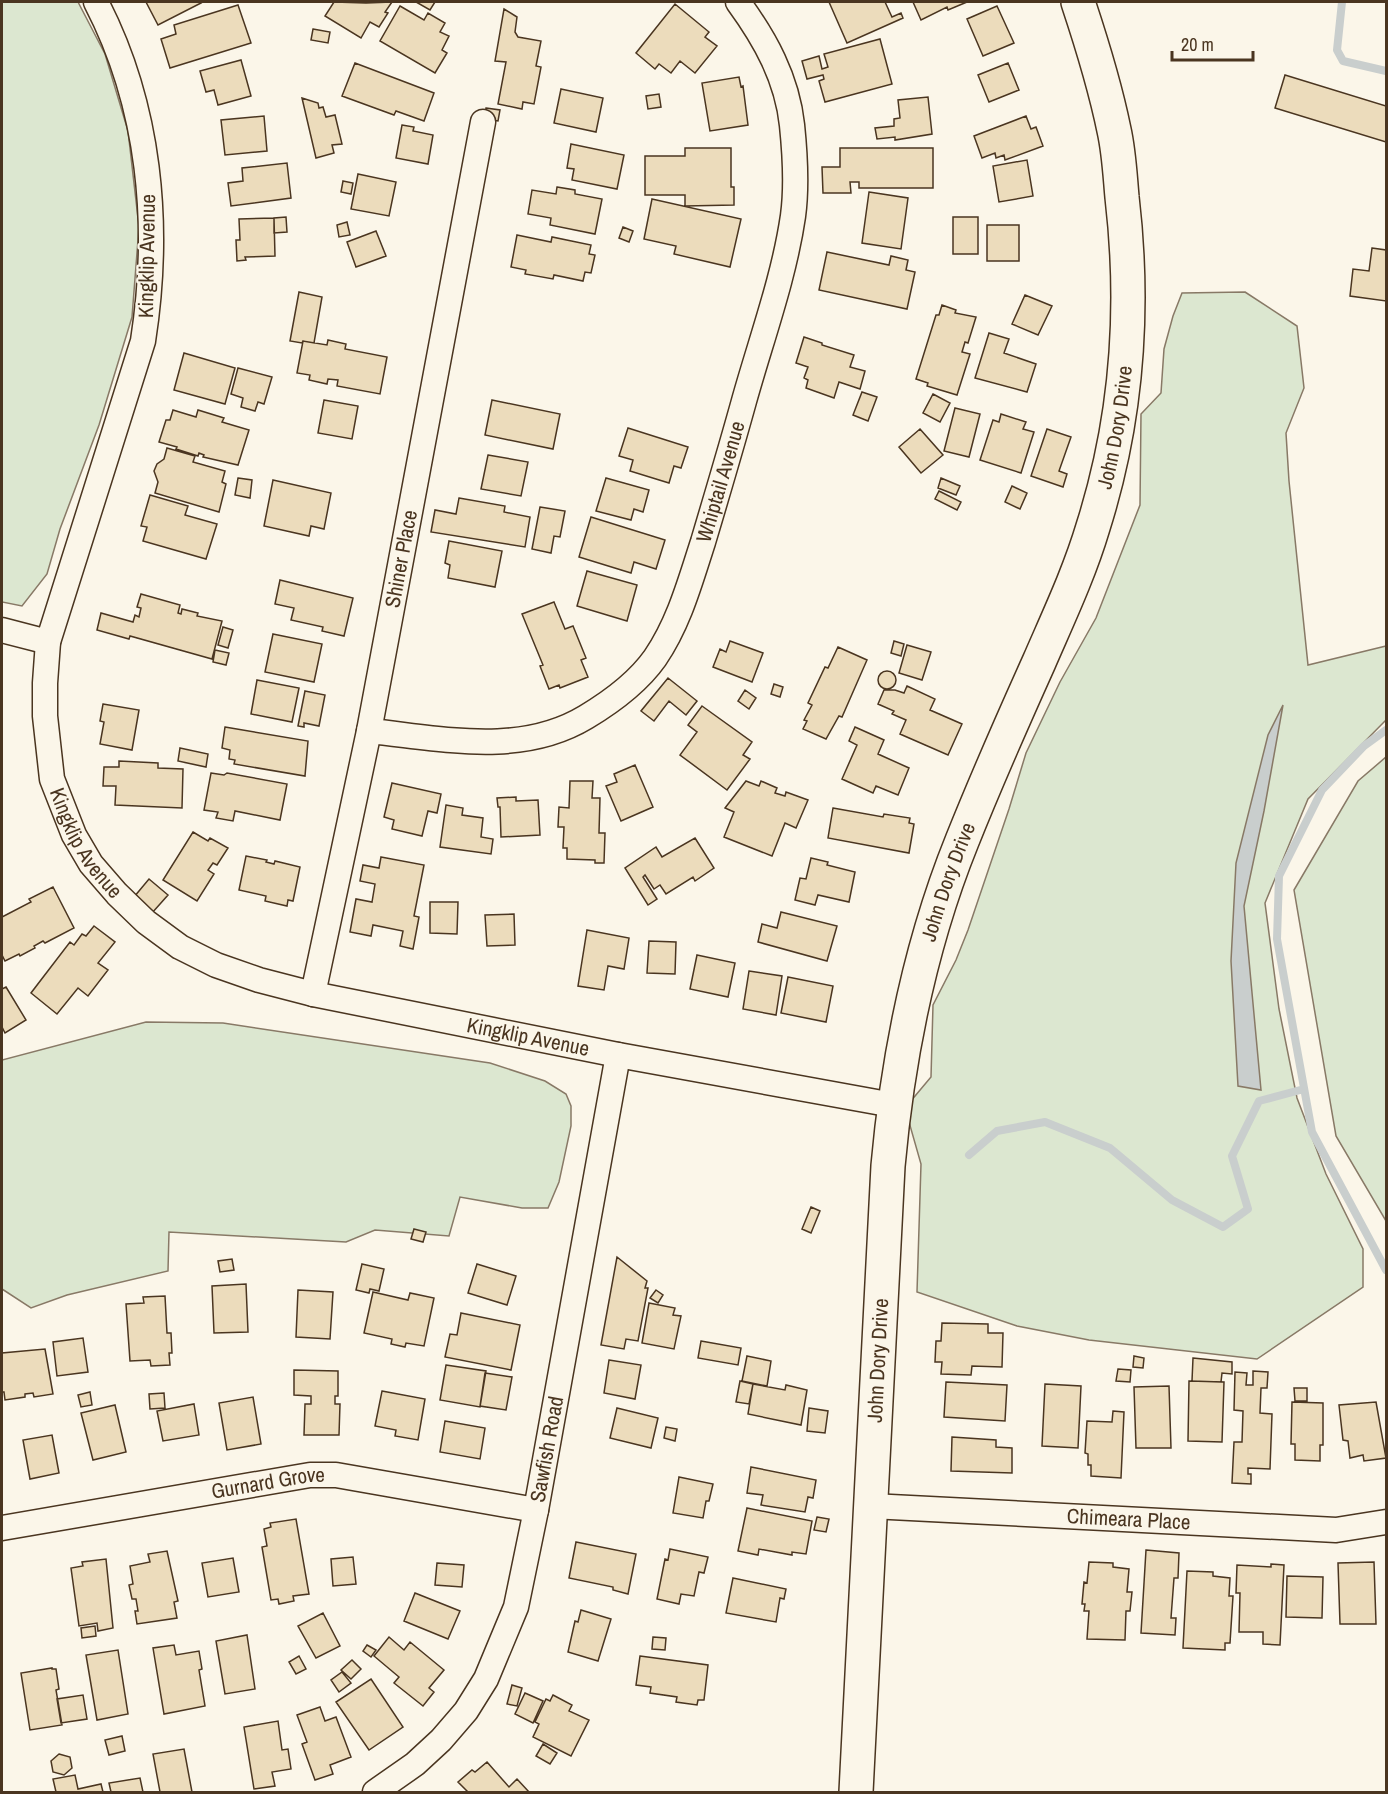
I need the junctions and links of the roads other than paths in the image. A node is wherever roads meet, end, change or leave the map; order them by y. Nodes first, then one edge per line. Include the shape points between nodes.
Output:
1 (96, 2) edge
2 (738, 2) edge
3 (1078, 2) edge
4 (483, 122) dead end
5 (2, 630) edge
6 (48, 642) junction
7 (369, 731) junction
8 (313, 994) junction
9 (618, 1055) junction
10 (893, 1105) junction
11 (871, 1506) junction
12 (536, 1510) junction
13 (1386, 1522) edge
14 (2, 1528) edge
15 (375, 1792) edge
16 (856, 1792) edge

1 - 6 street, Kingklip Avenue via 124,64 144,142 150,196 150,297 143,341
2 - 7 street, Whiptail Avenue via 762,36 781,75 792,123 793,214 782,268 722,478 670,633 654,659 630,685 585,718 555,732 499,742
3 - 10 street, John Dory Drive via 1099,63 1115,133 1125,217 1129,290 1119,419 1094,527 972,817 936,913 912,1003
4 - 7 street, Shiner Place
5 - 6 street
6 - 8 street, Kingklip Avenue via 45,716 52,779 74,836 91,864 146,922 180,947 216,965
7 - 8 street, Shiner Place
8 - 9 street, Kingklip Avenue
9 - 10 street, Kingklip Avenue
9 - 12 street, Sawfish Road
10 - 11 street, John Dory Drive
11 - 13 street, Chimeara Place via 1336,1530
11 - 16 street, John Dory Drive
12 - 14 street, Gurnard Grove via 336,1475 310,1475
12 - 15 street, Sawfish Road via 516,1607 486,1679 466,1712 441,1740

